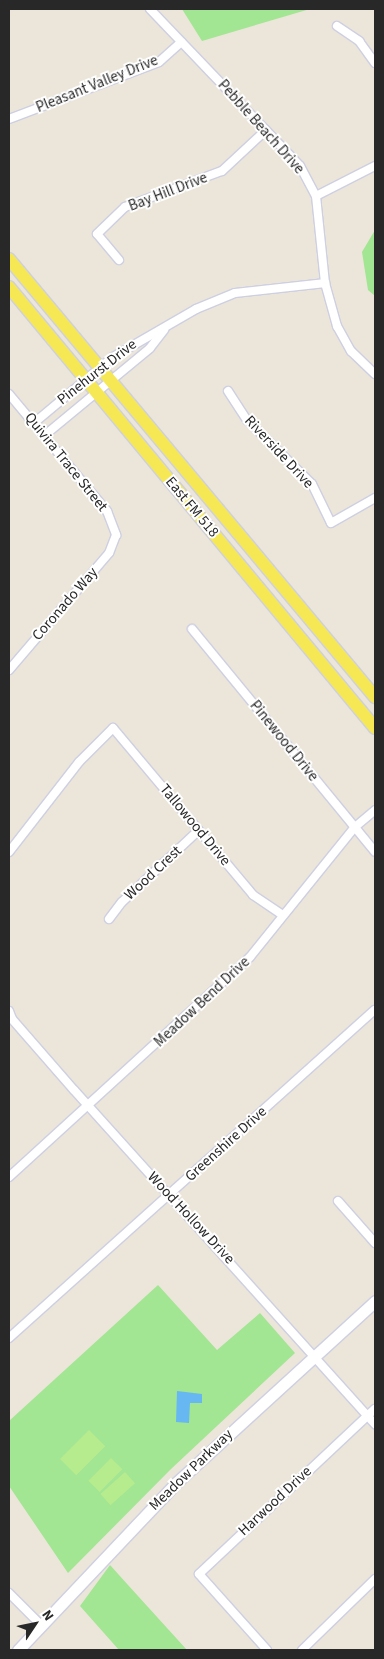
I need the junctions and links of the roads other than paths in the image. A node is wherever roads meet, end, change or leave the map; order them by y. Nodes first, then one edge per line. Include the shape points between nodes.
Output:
1 (150, 9) edge
2 (337, 26) dead end
3 (181, 42) junction
4 (375, 63) edge
5 (9, 119) edge
6 (266, 130) junction
7 (375, 166) edge
8 (316, 196) junction
9 (9, 259) edge
10 (119, 260) dead end
11 (325, 283) junction
12 (9, 287) edge
13 (164, 330) junction
14 (99, 368) junction
15 (375, 374) edge
16 (86, 379) junction
17 (110, 381) junction
18 (228, 391) dead end
19 (97, 392) junction
20 (9, 394) edge
21 (34, 423) junction
22 (45, 435) junction
23 (375, 498) edge
24 (116, 535) joint
25 (192, 629) dead end
26 (9, 670) edge
27 (375, 697) edge
28 (375, 728) edge
29 (375, 810) edge
30 (355, 828) junction
31 (199, 830) junction
32 (9, 852) edge
33 (375, 852) edge
34 (283, 915) junction
35 (109, 919) dead end
36 (375, 1010) edge
37 (9, 1011) edge
38 (88, 1106) junction
39 (9, 1177) edge
40 (169, 1194) junction
41 (338, 1202) dead end
42 (375, 1243) edge
43 (375, 1300) edge
44 (9, 1338) edge
45 (314, 1356) junction
46 (375, 1409) edge
47 (368, 1416) junction
48 (375, 1424) edge
49 (375, 1579) edge
50 (9, 1594) edge
51 (41, 1625) junction
52 (18, 1650) edge
53 (267, 1650) edge
54 (302, 1650) edge

1 - 3 street, Pebble Beach Drive
2 - 4 street via 359,42
3 - 5 street, Pleasant Valley Drive via 158,62
3 - 6 street, Pebble Beach Drive
6 - 8 street, Pebble Beach Drive via 300,166
6 - 10 street, Bay Hill Drive via 222,171 124,207 97,234
7 - 8 street
8 - 11 street, Pebble Beach Drive
9 - 14 main road, East FM 518
11 - 13 street, Pinehurst Drive via 235,293 196,309
11 - 15 street, Pebble Beach Drive via 337,326 352,351
12 - 16 main road, East FM 518
13 - 14 street, Pinehurst Drive via 139,339
13 - 17 street, Pinehurst Drive via 150,348
14 - 16 street, Pinehurst Drive
14 - 17 main road, East FM 518
16 - 19 main road, East FM 518
16 - 21 street, Pinehurst Drive
17 - 19 street, Pinehurst Drive
17 - 27 main road, East FM 518
18 - 23 street, Riverside Drive via 247,420 312,484 330,523
19 - 22 street, Pinehurst Drive
19 - 28 main road, East FM 518
20 - 21 street, Quivira Trace Street
21 - 22 street, Quivira Trace Street
22 - 24 street, Quivira Trace Street via 107,511
24 - 26 street, Coronado Way via 109,553
25 - 30 street, Pinewood Drive
29 - 30 street, Meadow Bend Drive
30 - 33 street, Pinewood Drive
30 - 34 street, Meadow Bend Drive
31 - 32 street, Tallowood Drive via 113,728 79,762
31 - 34 street, Tallowood Drive via 254,894
31 - 35 street, Wood Crest via 122,902
34 - 38 street, Meadow Bend Drive via 250,957
36 - 40 street, Greenshire Drive
37 - 38 street, Wood Hollow Drive via 12,1019
38 - 39 street, Meadow Bend Drive
38 - 40 street, Wood Hollow Drive
40 - 44 street, Greenshire Drive
40 - 45 street, Wood Hollow Drive
41 - 42 street
43 - 45 street, Meadow Parkway
45 - 47 street, Wood Hollow Drive
45 - 51 street, Meadow Parkway via 177,1482
46 - 47 street, Harwood Drive
47 - 48 street, Wood Hollow Drive
47 - 53 street, Harwood Drive via 199,1574
49 - 54 street
50 - 51 street
51 - 52 street, Meadow Parkway

